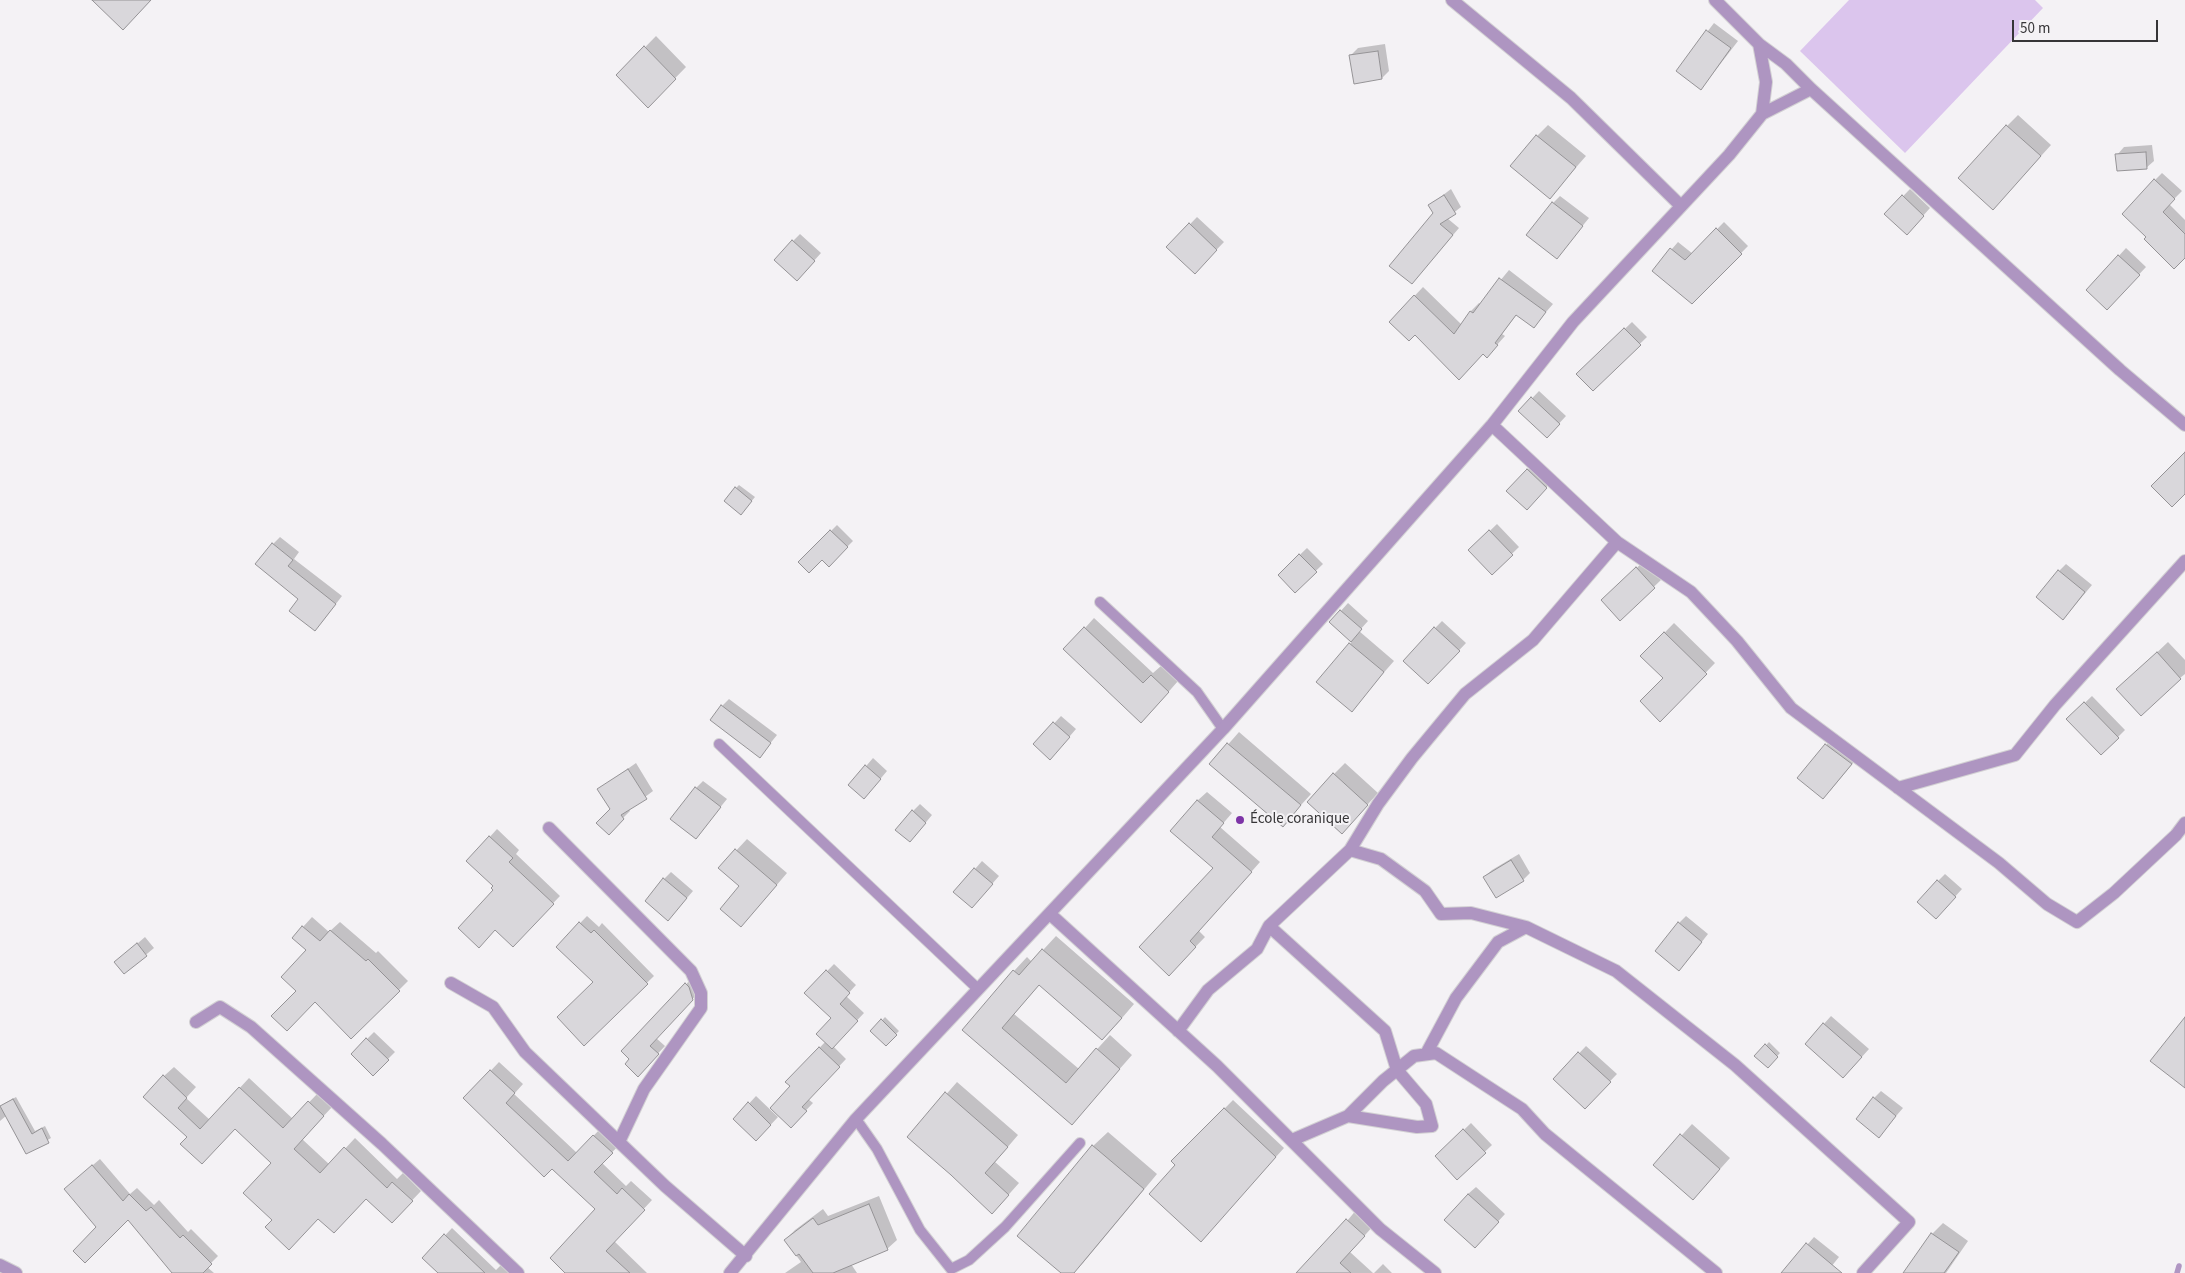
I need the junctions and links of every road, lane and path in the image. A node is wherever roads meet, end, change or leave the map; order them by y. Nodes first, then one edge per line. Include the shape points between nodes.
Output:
1 (1452, 0) edge
2 (1715, 0) edge
3 (1760, 44) junction
4 (1811, 89) junction
5 (1762, 114) junction
6 (1680, 206) junction
7 (1492, 425) junction
8 (2185, 425) edge
9 (1617, 542) junction
10 (2185, 561) edge
11 (1100, 602) dead end
12 (1223, 730) junction
13 (719, 744) dead end
14 (1898, 788) junction
15 (2185, 824) edge
16 (549, 828) dead end
17 (1350, 850) junction
18 (1050, 914) junction
19 (1269, 926) junction
20 (1526, 927) junction
21 (451, 983) dead end
22 (978, 989) junction
23 (196, 1022) dead end
24 (1178, 1031) junction
25 (1426, 1054) junction
26 (1397, 1070) junction
27 (1348, 1116) junction
28 (856, 1119) junction
29 (1292, 1140) junction
30 (619, 1142) junction
31 (1080, 1143) dead end
32 (746, 1256) junction
33 (0, 1265) edge
34 (16, 1273) edge
35 (518, 1273) edge
36 (730, 1273) edge
37 (1435, 1273) edge
38 (1716, 1273) edge
39 (1863, 1273) edge

1 - 6 street via 1572,98
2 - 3 street
3 - 4 street
3 - 5 street via 1766,82
4 - 5 street
4 - 8 street
5 - 6 street via 1729,155
6 - 7 street via 1573,322
7 - 9 street
7 - 12 street
9 - 14 street via 1691,592 1737,641 1791,708
9 - 17 street via 1533,640 1465,694 1400,773
10 - 14 street via 2055,705 2015,755
11 - 12 lane via 1197,692
12 - 18 street
13 - 22 lane
14 - 15 street via 2047,904 2077,922 2114,892
16 - 30 street via 691,971 701,993 701,1008 644,1089
17 - 19 street
17 - 20 street via 1381,859 1425,891 1441,914 1471,913
18 - 22 street
18 - 24 street
19 - 24 street via 1257,948 1208,990
19 - 26 street via 1386,1031
20 - 25 street via 1498,942 1456,998
20 - 39 street via 1616,971 1735,1065 1909,1222
21 - 30 street via 492,1007 525,1052
22 - 28 street
23 - 35 street via 220,1007 251,1027 382,1144
24 - 29 street
25 - 26 street via 1414,1056
25 - 38 street via 1436,1053 1522,1109 1545,1134
26 - 27 street
26 - 27 street via 1426,1104 1432,1126 1417,1127
27 - 29 street
28 - 31 lane via 877,1149 920,1230 951,1269 969,1260 1005,1227
28 - 32 street
29 - 37 street via 1380,1229
30 - 32 street
32 - 36 street
33 - 34 street

